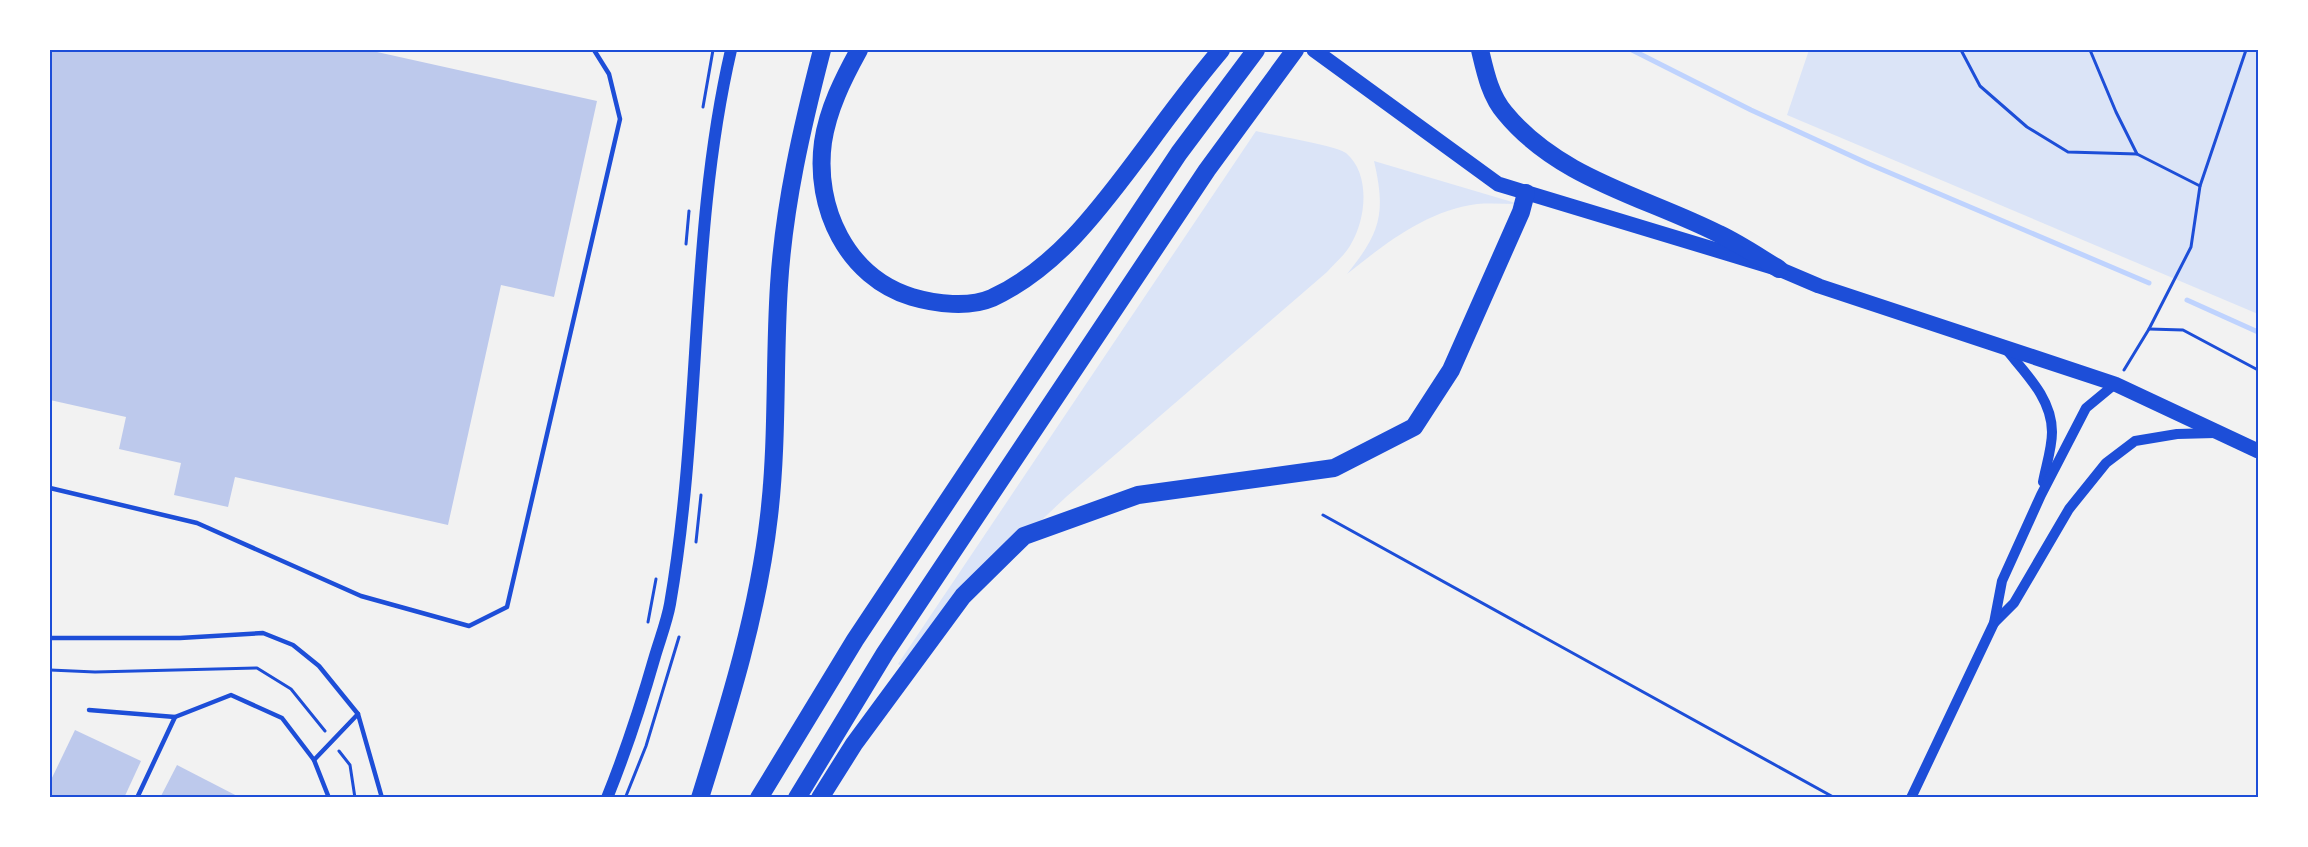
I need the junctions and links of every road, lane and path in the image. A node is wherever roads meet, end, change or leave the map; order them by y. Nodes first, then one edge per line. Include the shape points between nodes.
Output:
1 (594, 50) edge
2 (713, 50) edge
3 (730, 50) edge
4 (822, 50) edge
5 (859, 50) edge
6 (1221, 50) edge
7 (1256, 50) edge
8 (1295, 50) edge
9 (1314, 50) edge
10 (1480, 50) edge
11 (1961, 50) edge
12 (2090, 50) edge
13 (2246, 50) edge
14 (702, 108) dead end
15 (2137, 154) junction
16 (2200, 186) junction
17 (1526, 193) junction
18 (690, 201) dead end
19 (685, 249) dead end
20 (1779, 269) junction
21 (2149, 329) junction
22 (2003, 346) junction
23 (2259, 370) edge
24 (2115, 384) junction
25 (2221, 433) junction
26 (2259, 451) edge
27 (50, 488) edge
28 (2041, 495) junction
29 (1323, 515) dead end
30 (658, 569) dead end
31 (1994, 623) junction
32 (645, 633) dead end
33 (50, 638) edge
34 (89, 710) dead end
35 (358, 714) junction
36 (175, 717) junction
37 (314, 760) junction
38 (137, 798) edge
39 (329, 798) edge
40 (382, 798) edge
41 (607, 798) edge
42 (700, 798) edge
43 (759, 798) edge
44 (798, 798) edge
45 (820, 798) edge
46 (1835, 798) edge
47 (1911, 798) edge

1 - 27 lane via 609,74 620,119 507,607 469,626 361,596 197,523
2 - 14 path
3 - 41 main road via 720,96 700,262 685,504 669,606 632,735
4 - 42 highway via 802,127 786,222 779,284 769,515 758,590 740,671
5 - 6 highway via 829,115 823,144 823,189 831,218 844,246 863,271 904,295 927,302 966,304 990,299 1026,279 1065,246 1105,201
7 - 43 highway via 1179,153 855,640
8 - 44 highway via 1207,170 905,623
9 - 17 main road via 1498,184
10 - 20 highway via 1487,78 1503,112 1568,167 1720,234
11 - 15 path via 1980,86 2027,127 2068,153
12 - 15 path
13 - 16 path
15 - 16 path
16 - 21 path via 2191,247
17 - 20 main road
17 - 45 highway via 1451,370 1414,427 1334,468 1138,495 1024,537 963,596 854,744
18 - 19 path
20 - 22 main road
21 - 23 path via 2183,330
21 - 24 path
22 - 24 main road
22 - 28 street via 2037,387 2048,408 2052,432
24 - 25 main road
24 - 28 street via 2085,408
25 - 26 main road
25 - 31 street via 2177,434 2135,441 2106,463 2069,509 2014,603
28 - 31 street via 2002,581
29 - 46 path
30 - 32 path
31 - 47 street
33 - 35 lane via 180,638 263,633 293,645 319,666
34 - 36 lane
35 - 37 lane
35 - 40 lane
36 - 37 lane via 231,695 282,718
36 - 38 lane
37 - 39 lane

